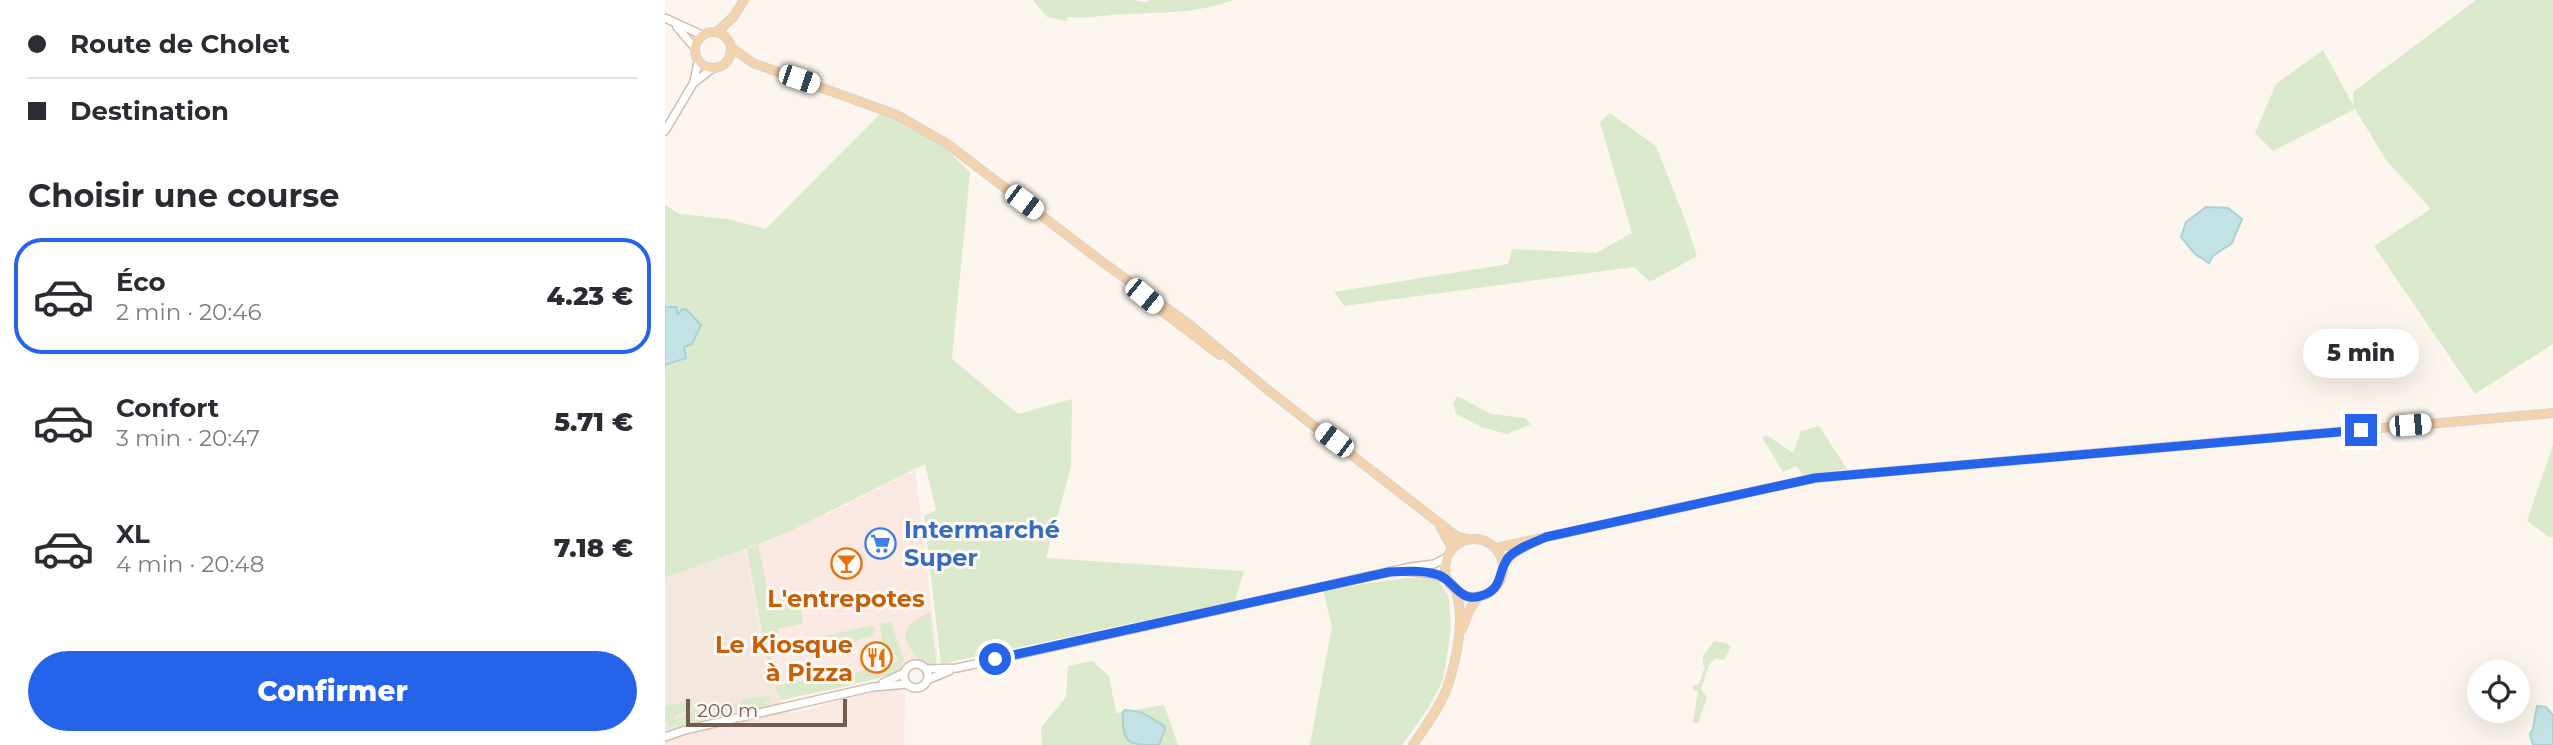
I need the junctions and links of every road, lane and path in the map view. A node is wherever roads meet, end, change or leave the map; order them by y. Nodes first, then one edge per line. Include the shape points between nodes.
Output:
1 (744, 0) edge
2 (734, 16) junction
3 (665, 18) edge
4 (674, 24) junction
5 (717, 32) junction
6 (702, 35) junction
7 (731, 44) junction
8 (695, 48) junction
9 (698, 61) junction
10 (726, 63) junction
11 (754, 63) junction
12 (713, 68) junction
13 (694, 82) junction
14 (665, 131) edge
15 (2553, 412) edge
16 (1438, 522) junction
17 (1546, 537) junction
18 (1467, 539) junction
19 (1453, 548) junction
20 (1496, 548) junction
21 (1446, 558) junction
22 (1503, 566) junction
23 (1389, 572) junction
24 (1447, 579) junction
25 (1456, 591) junction
26 (1479, 596) junction
27 (1458, 639) junction
28 (957, 668) junction
29 (926, 669) junction
30 (904, 673) junction
31 (927, 680) junction
32 (907, 684) junction
33 (873, 687) junction
34 (665, 730) edge
35 (685, 730) junction
36 (665, 737) edge
37 (1413, 745) edge

1 - 2 main road
2 - 5 main road
2 - 7 main road
3 - 4 main road
4 - 6 main road
4 - 8 main road
5 - 6 main road
5 - 7 main road
6 - 8 main road
7 - 10 main road
7 - 11 main road
8 - 9 main road
9 - 12 main road
9 - 13 main road
10 - 11 main road
10 - 12 main road
11 - 16 main road via 870,103 921,127 964,155
12 - 13 main road
13 - 14 main road
15 - 17 main road via 1815,478
16 - 18 main road
16 - 19 main road
17 - 20 main road
17 - 22 main road via 1511,555
18 - 19 main road
18 - 20 main road via 1483,540
19 - 21 main road
20 - 22 main road
21 - 23 main road
21 - 24 main road
22 - 26 main road via 1494,589
23 - 24 main road via 1421,572
23 - 28 main road
24 - 25 main road
25 - 26 main road
25 - 27 main road
26 - 27 main road
27 - 37 main road via 1447,689
28 - 29 main road
28 - 31 main road
29 - 30 main road via 915,664
29 - 31 main road
30 - 32 main road
30 - 33 main road
31 - 32 main road via 920,687
32 - 33 main road
33 - 35 main road
34 - 35 main road
35 - 36 main road

